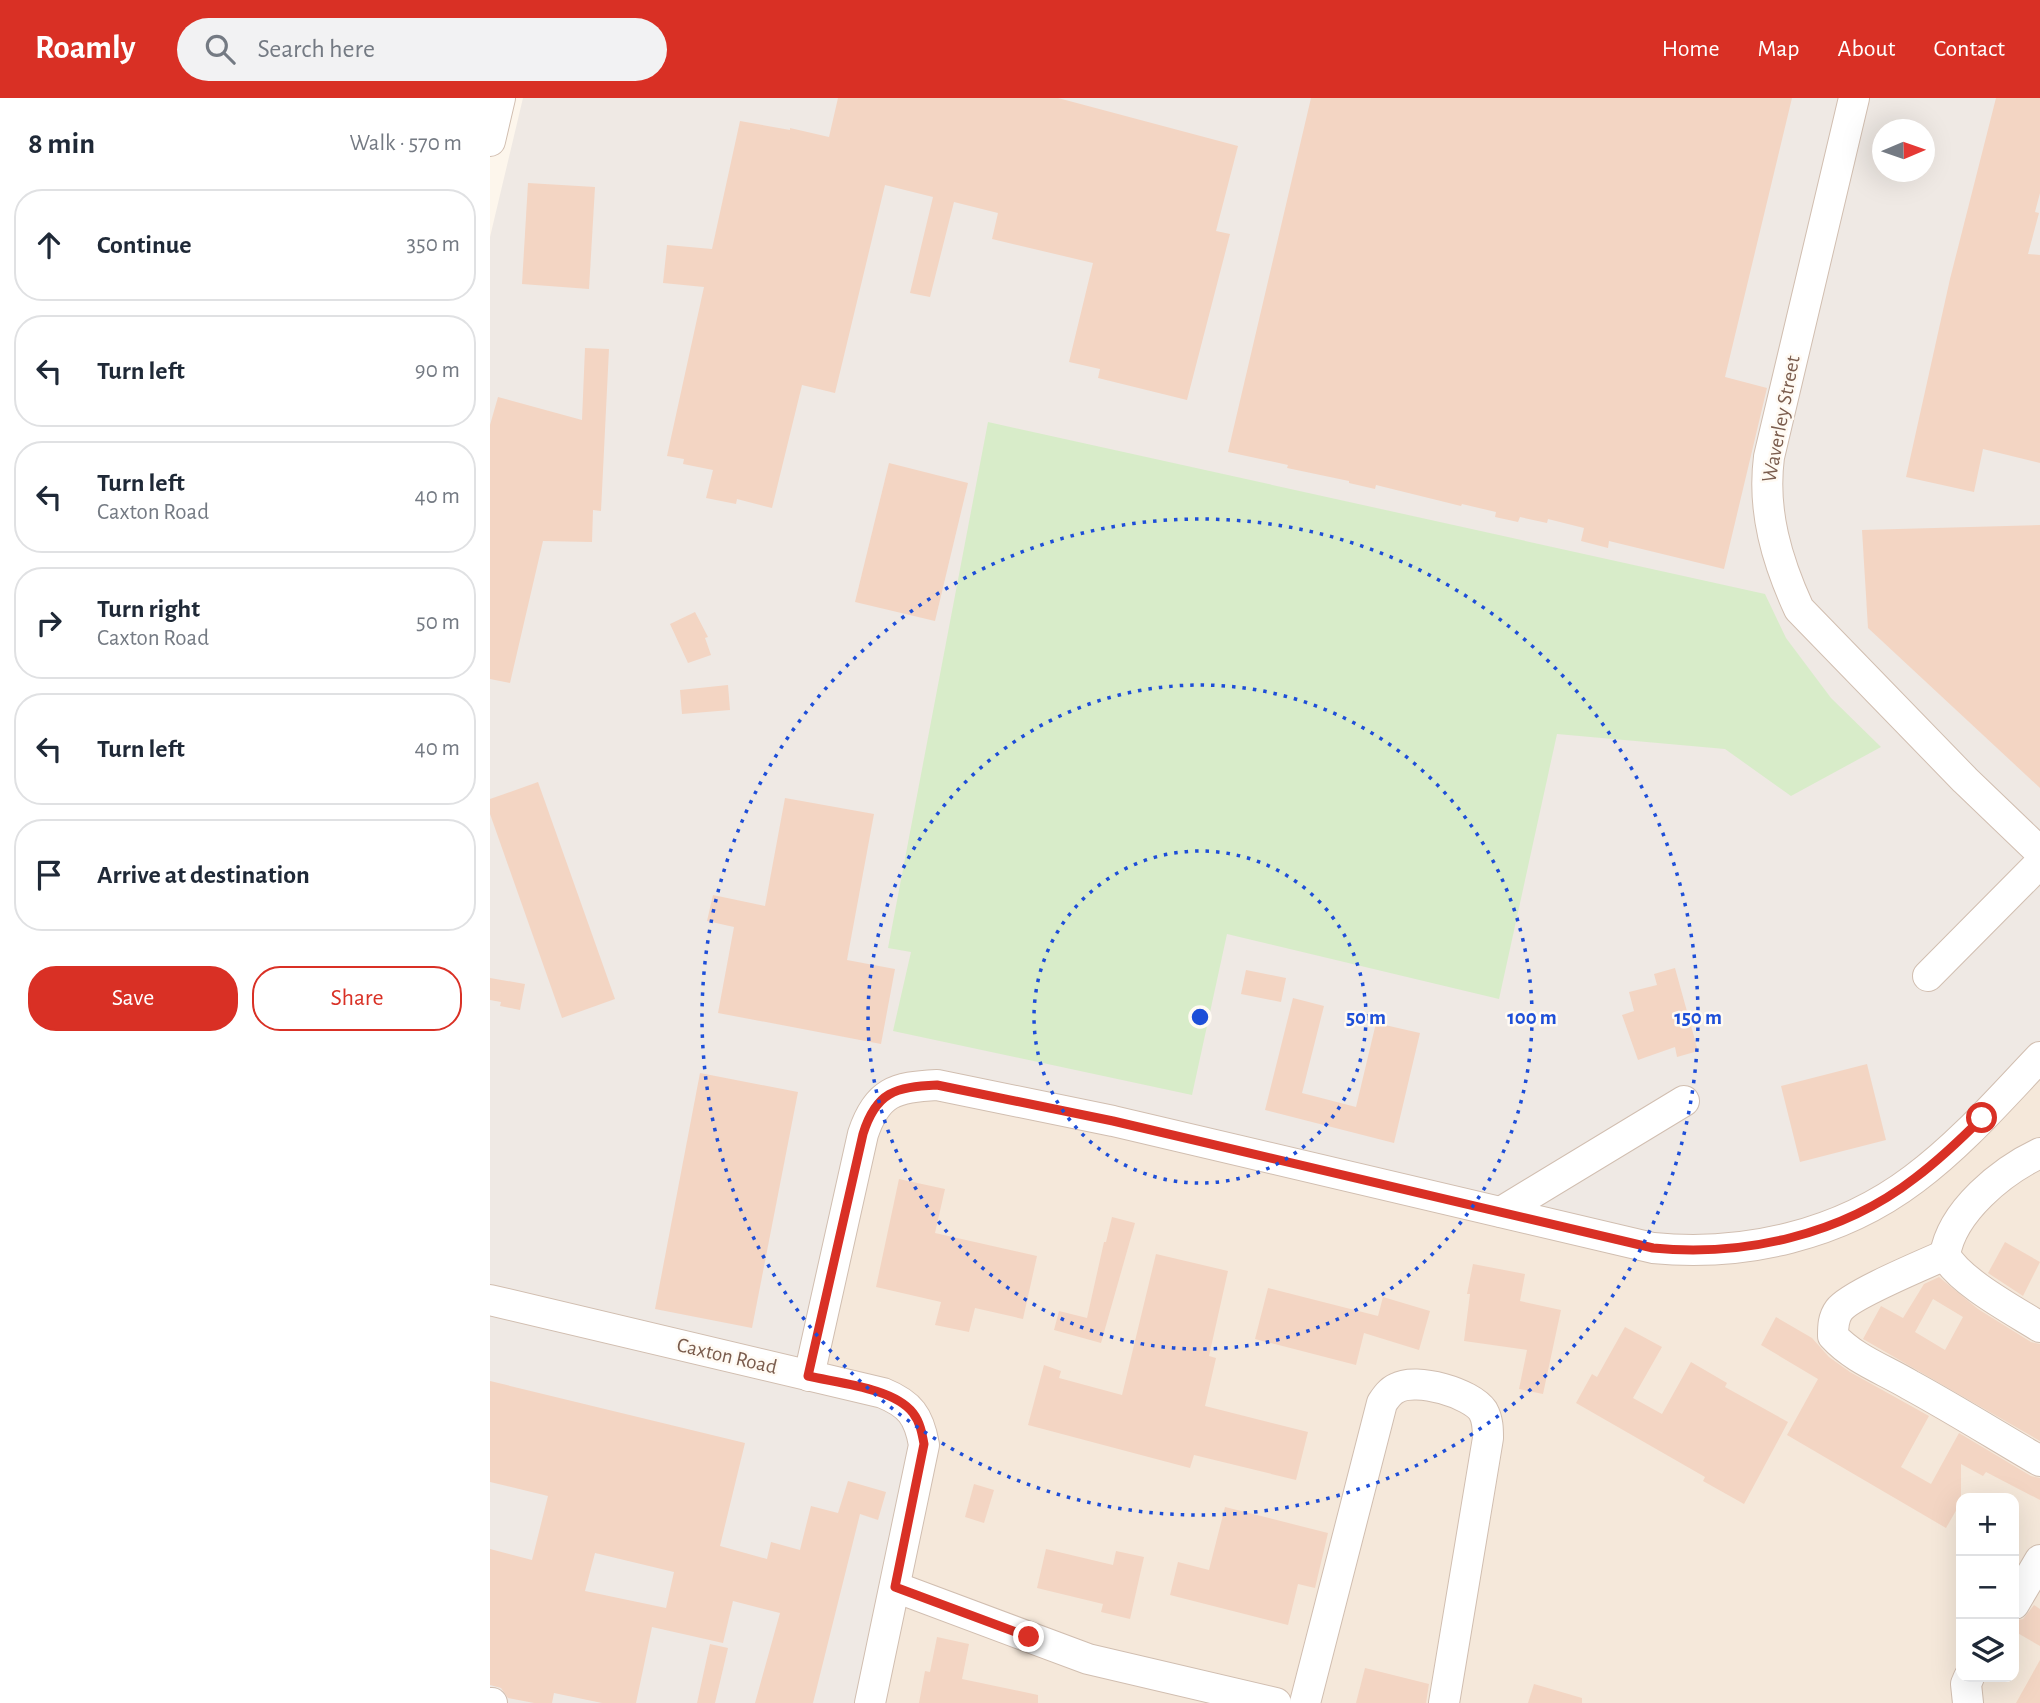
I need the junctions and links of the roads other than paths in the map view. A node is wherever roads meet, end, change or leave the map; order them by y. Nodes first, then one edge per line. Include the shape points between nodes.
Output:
1 (500, 98) edge
2 (1854, 98) edge
3 (490, 141) edge
4 (2040, 852) edge
5 (2040, 863) edge
6 (1928, 976) dead end
7 (2040, 1057) edge
8 (1684, 1101) dead end
9 (2040, 1153) edge
10 (1501, 1212) junction
11 (1945, 1255) junction
12 (490, 1300) edge
13 (2040, 1327) edge
14 (808, 1376) junction
15 (2040, 1461) edge
16 (2040, 1560) edge
17 (895, 1587) junction
18 (2019, 1596) edge
19 (1967, 1682) edge
20 (870, 1703) edge
21 (1276, 1703) edge
22 (1306, 1703) edge
23 (1444, 1703) edge
24 (1968, 1703) edge

1 - 3 street
2 - 4 street, Waverley Street via 1769,457 1770,528 1799,609
5 - 6 street
7 - 10 street via 1913,1180 1854,1215 1798,1236 1727,1248 1676,1250
8 - 10 street
9 - 11 street via 1985,1189 1952,1232
10 - 14 street via 1113,1121 937,1085 906,1088 881,1099 870,1113
11 - 13 street via 1963,1277
11 - 15 street via 1840,1309 1833,1336 1862,1360
12 - 14 street, Caxton Road
14 - 17 street, Caxton Road via 897,1399 913,1412 921,1427 924,1444
16 - 18 street
17 - 20 street, Caxton Road
17 - 21 street via 1088,1659
19 - 24 street
22 - 23 street via 1382,1403 1398,1387 1413,1383 1472,1401 1488,1424

